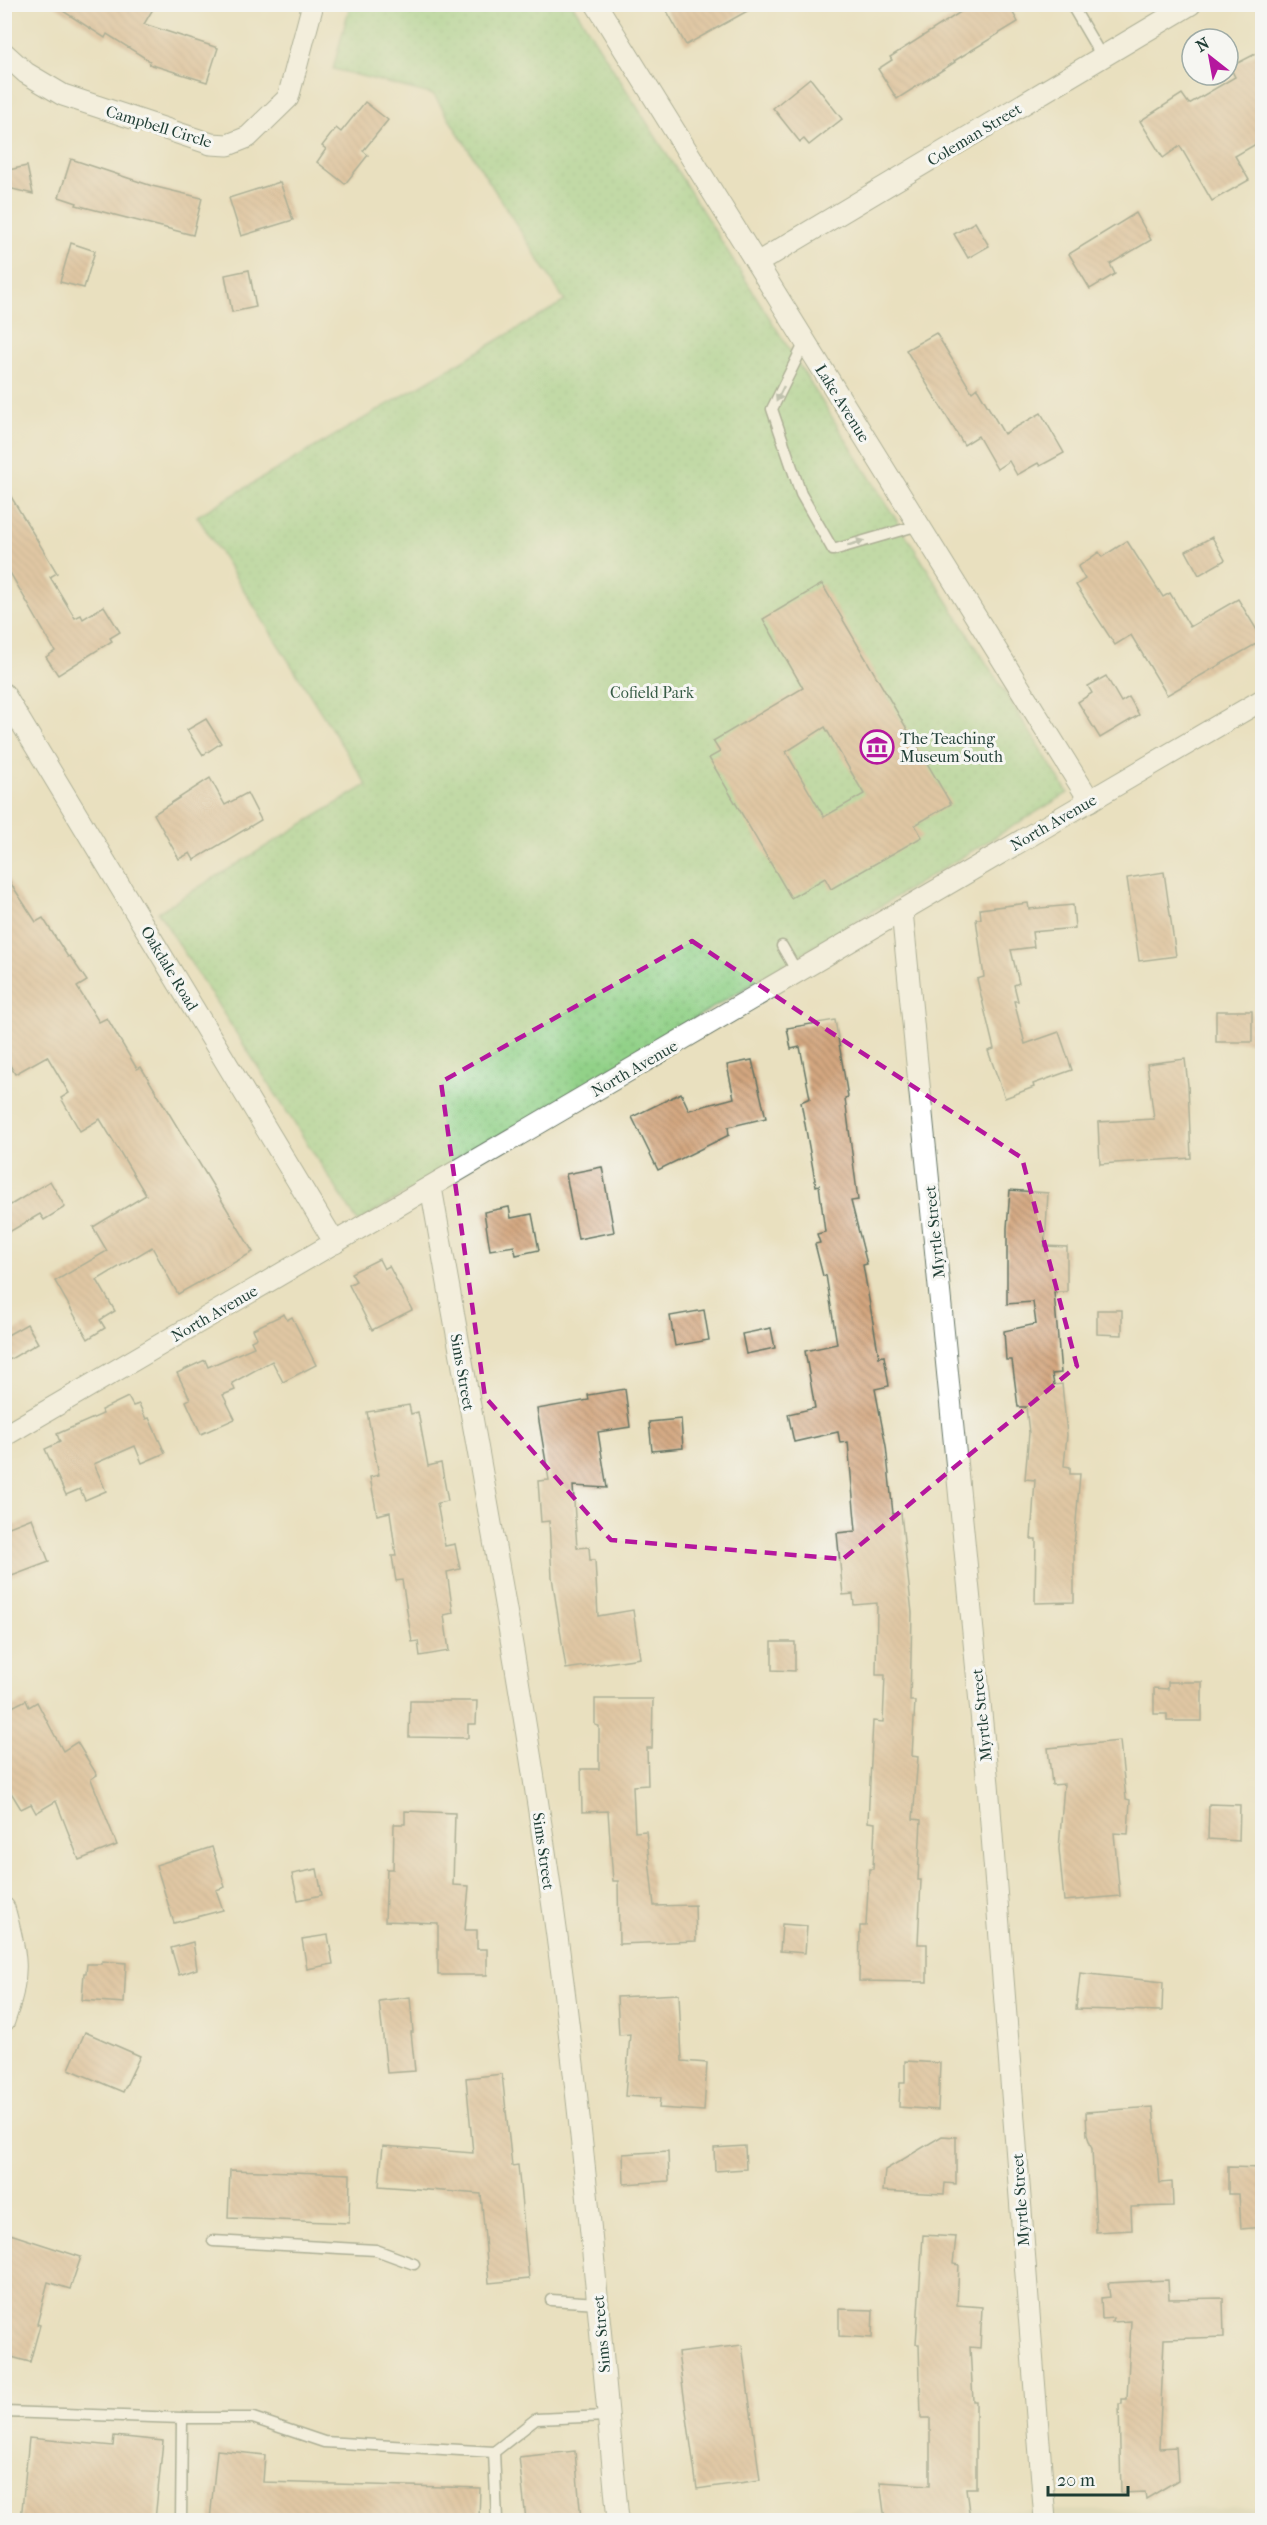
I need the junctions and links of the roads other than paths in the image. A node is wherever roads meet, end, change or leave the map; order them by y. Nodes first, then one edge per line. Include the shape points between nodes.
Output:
1 (313, 4) edge
2 (596, 4) edge
3 (1071, 4) edge
4 (1191, 4) edge
5 (4, 53) edge
6 (1102, 57) junction
7 (757, 263) junction
8 (805, 342) junction
9 (919, 525) junction
10 (4, 694) edge
11 (1263, 700) edge
12 (1090, 801) junction
13 (902, 911) junction
14 (782, 946) dead end
15 (797, 972) junction
16 (431, 1187) junction
17 (335, 1243) junction
18 (4, 1436) edge
19 (4, 1908) edge
20 (4, 2021) edge
21 (213, 2241) dead end
22 (414, 2264) dead end
23 (551, 2300) dead end
24 (598, 2303) junction
25 (4, 2412) edge
26 (608, 2416) junction
27 (182, 2418) junction
28 (494, 2452) junction
29 (181, 2520) edge
30 (497, 2520) edge
31 (618, 2520) edge
32 (1045, 2520) edge

1 - 5 street, Campbell Circle via 288,98 248,137 228,144 211,144 63,95 26,73
2 - 7 street, Lake Avenue
3 - 6 lane
4 - 6 street, Coleman Street
6 - 7 street, Coleman Street
7 - 8 street, Lake Avenue
8 - 9 street, Lake Avenue
8 -> 9 lane via 772,409 801,494 833,550
9 - 12 street, Lake Avenue
10 - 17 street, Oakdale Road
11 - 12 street, North Avenue
12 - 13 street, North Avenue
13 - 15 street, North Avenue
13 - 32 street, Myrtle Street via 988,1784
14 - 15 lane
15 - 16 street, North Avenue
16 - 17 street, North Avenue
16 - 24 street, Sims Street via 531,1764 563,1980
17 - 18 street, North Avenue
19 - 20 street via 15,1948 15,1991
21 - 22 lane via 376,2250
23 - 24 lane
24 - 26 street, Sims Street
25 - 27 lane
26 - 28 lane via 536,2419
26 - 31 street, Sims Street
27 - 28 lane via 253,2418 324,2442
27 - 29 lane
28 - 30 lane

